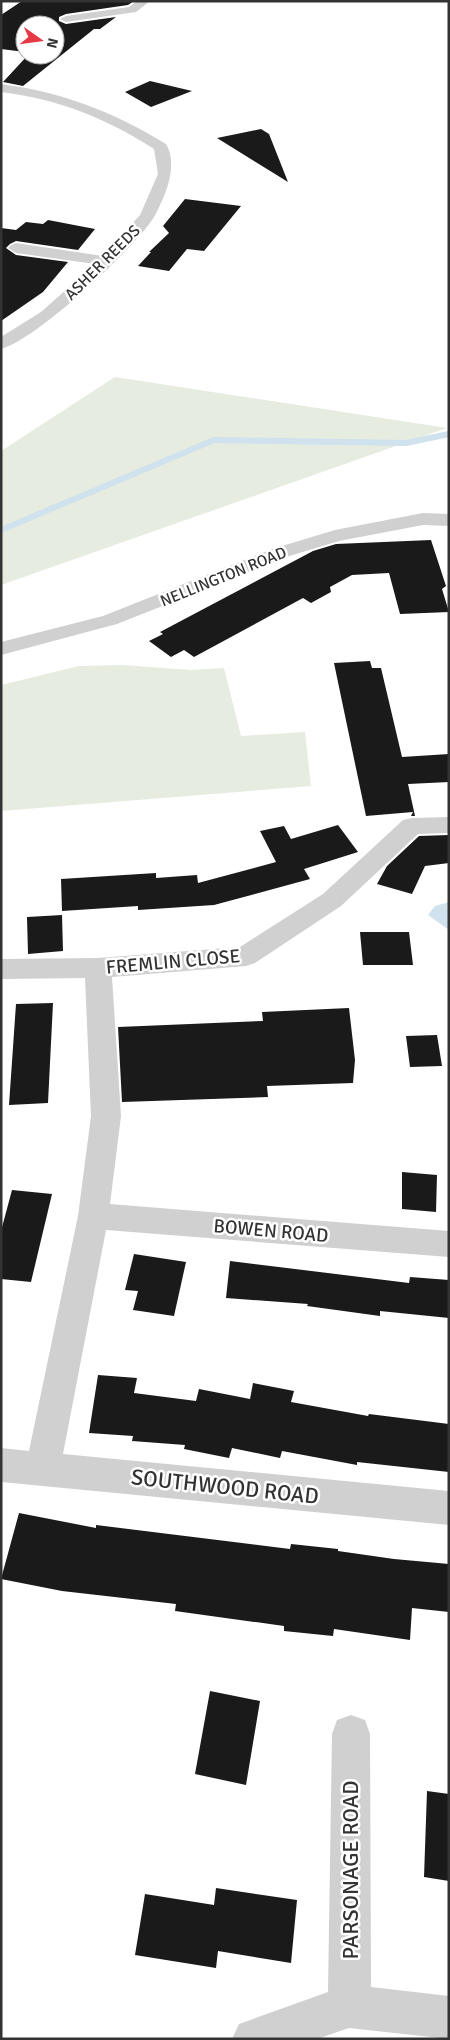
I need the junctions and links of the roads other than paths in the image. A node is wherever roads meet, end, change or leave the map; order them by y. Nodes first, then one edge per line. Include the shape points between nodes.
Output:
1 (145, 1) edge
2 (66, 19) dead end
3 (1, 88) edge
4 (16, 248) dead end
5 (107, 261) junction
6 (1, 344) edge
7 (449, 520) edge
8 (1, 649) edge
9 (449, 825) edge
10 (98, 968) junction
11 (1, 969) edge
12 (93, 1216) junction
13 (449, 1244) edge
14 (1, 1465) edge
15 (43, 1468) junction
16 (449, 1508) edge
17 (351, 1734) dead end
18 (349, 2006) junction
19 (449, 2018) edge
20 (254, 2039) edge

1 - 2 street via 132,10
3 - 5 street, ASHER REEDS via 33,91 78,104 121,121 161,147 165,174 147,216
4 - 5 street
5 - 6 street, ASHER REEDS via 47,315
7 - 8 street, NELLINGTON ROAD via 423,519 334,536 278,553 110,620
9 - 10 street, FREMLIN CLOSE via 412,826 332,900 246,956
10 - 11 street, FREMLIN CLOSE
10 - 12 street via 106,1116
12 - 13 street, BOWEN ROAD
12 - 15 street
14 - 15 street, SOUTHWOOD ROAD
15 - 16 street, SOUTHWOOD ROAD
17 - 18 street, PARSONAGE ROAD
18 - 19 street
18 - 20 street

